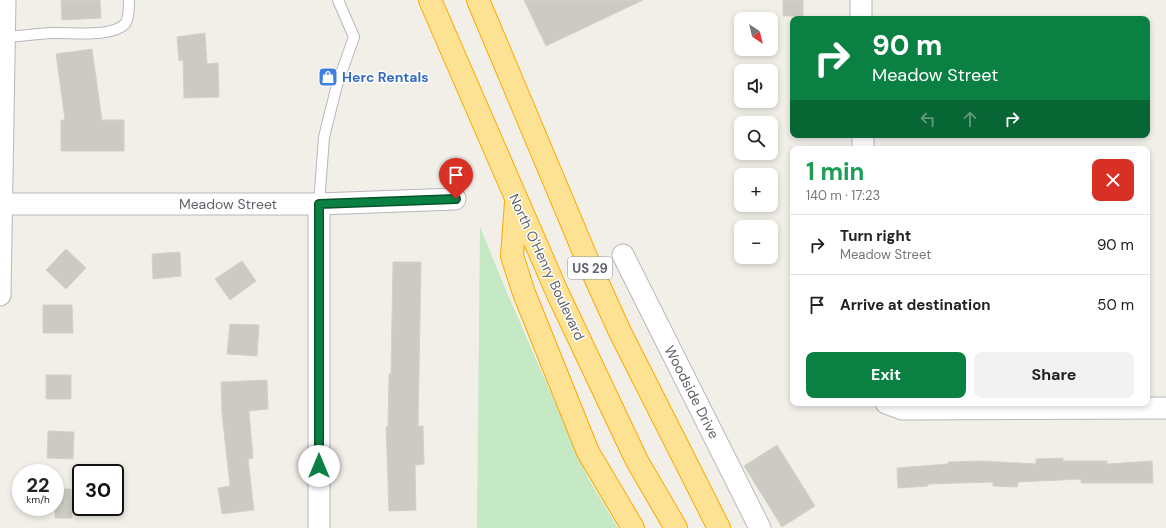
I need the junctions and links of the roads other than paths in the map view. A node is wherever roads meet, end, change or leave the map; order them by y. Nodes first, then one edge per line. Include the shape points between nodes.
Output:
1 (5, 0) edge
2 (129, 0) edge
3 (338, 0) edge
4 (430, 0) edge
5 (478, 0) edge
6 (861, 0) edge
7 (861, 16) edge
8 (5, 37) junction
9 (456, 199) dead end
10 (516, 201) junction
11 (1, 204) edge
12 (319, 204) junction
13 (623, 255) dead end
14 (0, 295) edge
15 (894, 406) edge
16 (1166, 408) edge
17 (319, 528) edge
18 (632, 528) edge
19 (676, 528) edge
20 (720, 528) edge
21 (760, 528) edge

1 - 8 street
2 - 8 lane via 127,21 115,30
3 - 12 lane via 354,36 337,85 324,137
4 - 10 highway, North O'Henry Boulevard / US 29
5 - 20 highway, US 29 via 620,332
6 - 7 street
8 - 11 street
9 - 12 street, Meadow Street
10 - 18 highway via 512,256 524,293 588,452
10 - 19 highway, North O'Henry Boulevard / US 29 via 637,462
11 - 12 street, Meadow Street
11 - 14 street
12 - 17 street
13 - 21 street, Woodside Drive
15 - 16 street via 902,409

